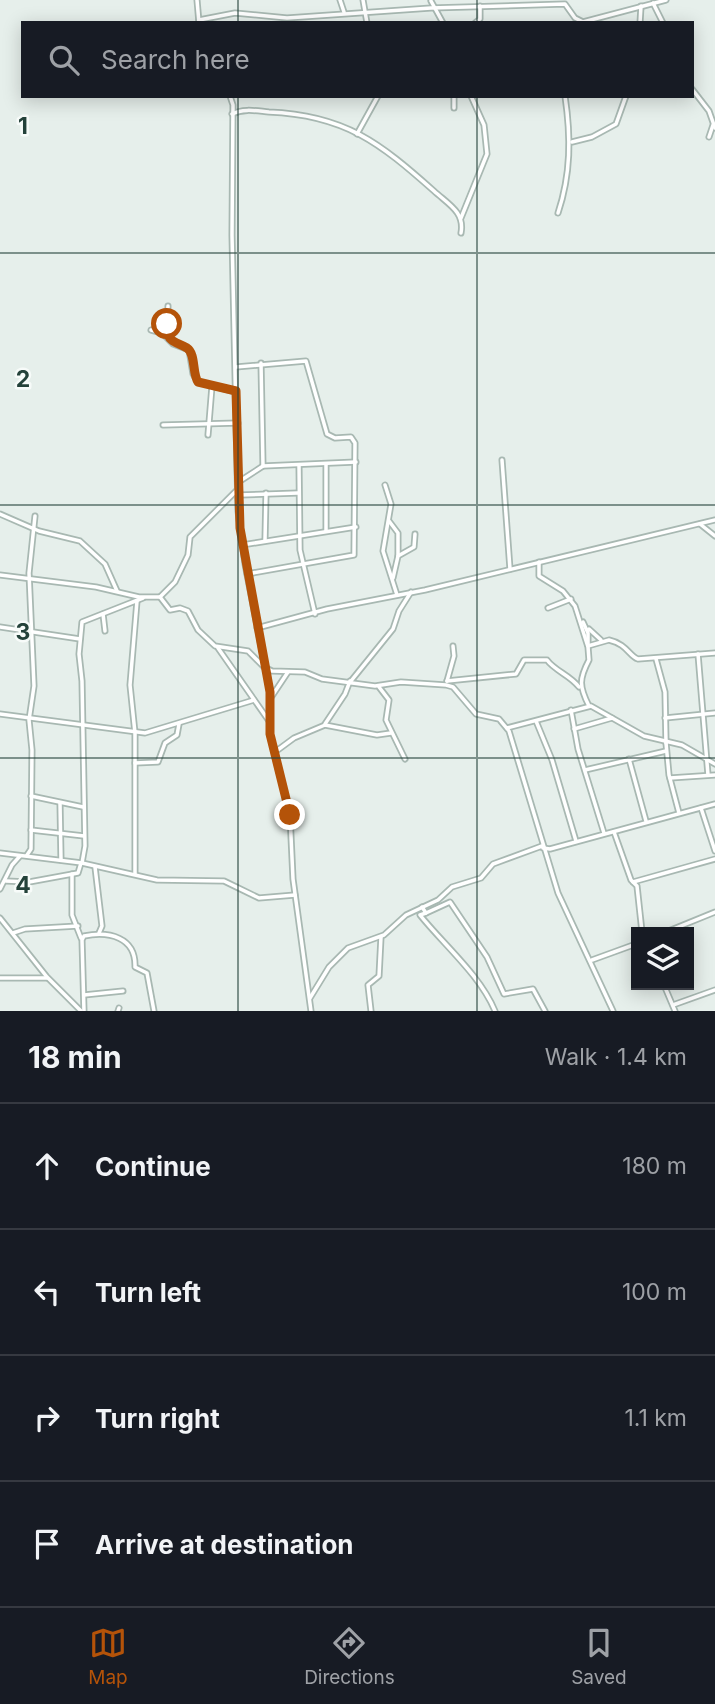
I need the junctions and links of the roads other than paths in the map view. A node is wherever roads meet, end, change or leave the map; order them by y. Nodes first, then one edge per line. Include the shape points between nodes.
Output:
1 (197, 0) edge
2 (340, 0) edge
3 (363, 0) edge
4 (568, 0) edge
5 (666, 0) edge
6 (431, 1) edge
7 (649, 2) edge
8 (480, 6) junction
9 (641, 6) junction
10 (568, 7) junction
11 (428, 8) junction
12 (435, 8) junction
13 (344, 12) junction
14 (365, 12) junction
15 (199, 21) edge
16 (367, 21) edge
17 (442, 21) edge
18 (478, 21) edge
19 (577, 21) edge
20 (586, 21) edge
21 (640, 21) edge
22 (662, 21) edge
23 (694, 92) edge
24 (230, 98) edge
25 (377, 98) edge
26 (454, 98) edge
27 (472, 98) edge
28 (565, 98) edge
29 (625, 98) edge
30 (454, 108) dead end
31 (232, 114) junction
32 (714, 126) edge
33 (357, 134) junction
34 (709, 137) dead end
35 (571, 142) junction
36 (558, 213) dead end
37 (460, 218) junction
38 (461, 233) dead end
39 (168, 306) dead end
40 (151, 330) dead end
41 (167, 337) junction
42 (261, 363) junction
43 (236, 367) junction
44 (212, 386) junction
45 (236, 391) junction
46 (212, 423) junction
47 (238, 423) junction
48 (163, 425) dead end
49 (208, 435) dead end
50 (502, 460) dead end
51 (356, 462) junction
52 (299, 465) junction
53 (326, 465) junction
54 (263, 466) junction
55 (239, 481) junction
56 (385, 485) dead end
57 (239, 488) junction
58 (298, 492) junction
59 (266, 493) junction
60 (239, 495) junction
61 (0, 514) edge
62 (34, 516) dead end
63 (388, 520) junction
64 (715, 520) edge
65 (700, 524) junction
66 (356, 527) junction
67 (34, 528) junction
68 (326, 531) junction
69 (299, 534) junction
70 (415, 534) dead end
71 (715, 536) edge
72 (265, 540) junction
73 (242, 545) junction
74 (398, 556) junction
75 (539, 562) junction
76 (302, 564) junction
77 (510, 569) junction
78 (247, 574) junction
79 (0, 575) edge
80 (29, 579) junction
81 (393, 580) junction
82 (411, 592) junction
83 (122, 593) junction
84 (397, 595) junction
85 (144, 597) junction
86 (160, 597) junction
87 (571, 599) junction
88 (137, 601) junction
89 (548, 608) dead end
90 (103, 614) junction
91 (315, 614) junction
92 (581, 620) junction
93 (0, 627) edge
94 (257, 628) junction
95 (587, 628) junction
96 (29, 631) junction
97 (104, 631) dead end
98 (80, 639) junction
99 (601, 641) junction
100 (453, 646) dead end
101 (588, 646) junction
102 (218, 648) junction
103 (715, 653) edge
104 (698, 654) junction
105 (654, 657) junction
106 (264, 667) junction
107 (288, 672) junction
108 (351, 681) junction
109 (446, 683) junction
110 (377, 686) junction
111 (580, 689) junction
112 (271, 698) junction
113 (254, 700) junction
114 (589, 706) junction
115 (571, 710) junction
116 (715, 713) edge
117 (0, 714) edge
118 (703, 714) junction
119 (613, 717) junction
120 (664, 718) junction
121 (29, 720) junction
122 (536, 721) junction
123 (270, 722) junction
124 (83, 724) junction
125 (179, 724) junction
126 (324, 726) junction
127 (507, 729) junction
128 (574, 729) junction
129 (135, 733) junction
130 (391, 733) junction
131 (666, 743) junction
132 (666, 751) junction
133 (275, 752) junction
134 (405, 759) dead end
135 (629, 759) junction
136 (706, 761) junction
137 (135, 762) junction
138 (715, 764) edge
139 (585, 771) junction
140 (708, 775) junction
141 (715, 775) edge
142 (670, 778) junction
143 (32, 796) junction
144 (60, 803) junction
145 (715, 804) edge
146 (83, 807) junction
147 (701, 808) junction
148 (679, 813) junction
149 (646, 821) junction
150 (32, 830) junction
151 (614, 831) junction
152 (59, 833) junction
153 (604, 833) junction
154 (84, 836) junction
155 (576, 841) junction
156 (714, 845) edge
157 (542, 847) junction
158 (31, 850) junction
159 (715, 851) edge
160 (0, 853) edge
161 (25, 855) junction
162 (34, 856) junction
163 (715, 859) edge
164 (61, 860) junction
165 (81, 863) junction
166 (95, 867) junction
167 (72, 874) junction
168 (135, 874) junction
169 (6, 881) junction
170 (633, 883) junction
171 (0, 889) edge
172 (295, 895) junction
173 (422, 907) junction
174 (414, 911) junction
175 (715, 912) edge
176 (426, 913) junction
177 (420, 915) junction
178 (0, 918) edge
179 (78, 926) junction
180 (641, 927) edge
181 (678, 927) edge
182 (13, 933) junction
183 (99, 933) junction
184 (381, 936) junction
185 (82, 940) junction
186 (631, 946) edge
187 (592, 960) junction
188 (48, 977) junction
189 (0, 978) edge
190 (666, 990) edge
191 (715, 990) edge
192 (123, 991) dead end
193 (83, 995) junction
194 (309, 999) junction
195 (673, 1006) junction
196 (82, 1011) edge
197 (154, 1011) edge
198 (310, 1011) edge
199 (370, 1011) edge
200 (495, 1011) edge
201 (545, 1011) edge
202 (613, 1011) edge
203 (676, 1011) edge

1 - 15 street
2 - 13 street
3 - 14 street
4 - 10 street
5 - 7 street
6 - 11 street
6 - 12 street
7 - 9 street
7 - 22 street
8 - 10 street
8 - 12 street
8 - 18 street
9 - 20 street
9 - 21 street
10 - 19 street
11 - 12 street
11 - 14 street
12 - 17 street
13 - 14 street
13 - 15 street via 287,18 235,13
14 - 16 street
23 - 32 street
24 - 31 street
25 - 33 street
26 - 30 street
27 - 37 street via 484,125 487,154
28 - 35 street
29 - 35 street via 616,124
31 - 33 street via 247,110 309,114
31 - 43 street
32 - 34 street
33 - 37 street via 414,171
35 - 36 street via 567,185
37 - 38 street
39 - 41 street
40 - 41 street
41 - 44 street via 189,351 198,382
42 - 43 street
42 - 51 street via 306,361 326,432 331,437 354,438
42 - 54 street
43 - 45 street
44 - 45 street
44 - 46 street
45 - 47 street
46 - 47 street
46 - 48 street
46 - 49 street
47 - 55 street
50 - 77 street
51 - 53 street
51 - 66 street
52 - 53 street
52 - 54 street
52 - 58 street
53 - 68 street
54 - 55 street
55 - 57 street
56 - 63 street via 391,504
57 - 60 street
57 - 86 street via 190,537 188,555
58 - 59 street
58 - 69 street
59 - 60 street
59 - 72 street
60 - 73 street
61 - 67 street
62 - 67 street
63 - 74 street via 398,533
63 - 81 street via 383,551
64 - 65 street
65 - 71 street
65 - 75 street
66 - 68 street
66 - 76 street via 352,556
67 - 80 street
67 - 83 street via 76,539 89,548
68 - 69 street
69 - 72 street
69 - 76 street
70 - 74 street via 414,547
72 - 73 street
73 - 78 street
74 - 81 street
75 - 77 street
75 - 87 street via 540,576
76 - 78 street
76 - 91 street
77 - 82 street
78 - 94 street
79 - 80 street
80 - 83 street
80 - 96 street
81 - 84 street
82 - 84 street
82 - 108 street via 393,629
83 - 85 street
84 - 91 street
85 - 86 street
85 - 88 street
86 - 102 street via 170,610 188,611 201,634
87 - 89 street
87 - 92 street
88 - 90 street
88 - 129 street via 130,685
90 - 97 street
90 - 98 street via 83,620
91 - 94 street
92 - 95 street
92 - 101 street
93 - 96 street
94 - 106 street
95 - 99 street
95 - 101 street
96 - 98 street
96 - 121 street via 34,686
98 - 124 street
99 - 101 street
99 - 105 street via 628,648 634,658
100 - 109 street
101 - 111 street via 589,660
102 - 106 street via 248,651
102 - 113 street
103 - 104 street
104 - 105 street
104 - 118 street
105 - 120 street via 665,692
106 - 107 street
106 - 112 street
107 - 108 street
107 - 112 street
108 - 110 street
108 - 126 street
109 - 110 street
109 - 111 street via 516,674 524,660 537,658 562,670
109 - 127 street via 474,713 497,718
110 - 130 street via 389,700 385,718
111 - 114 street
112 - 123 street
113 - 123 street
113 - 125 street
114 - 115 street
114 - 119 street
115 - 122 street
115 - 128 street
116 - 118 street
117 - 121 street
118 - 120 street
118 - 136 street
119 - 128 street
119 - 131 street
120 - 131 street
121 - 124 street
121 - 143 street
122 - 127 street
122 - 155 street
123 - 133 street
124 - 129 street
124 - 146 street
125 - 129 street
125 - 137 street via 177,736 165,743 158,762
126 - 130 street
126 - 133 street
127 - 157 street
128 - 139 street
129 - 137 street
130 - 134 street
131 - 132 street
131 - 136 street via 682,745
132 - 135 street
132 - 142 street
133 - 172 street via 290,815
135 - 139 street
135 - 149 street
136 - 138 street
136 - 140 street
137 - 168 street
139 - 153 street
140 - 141 street
140 - 142 street
142 - 148 street
143 - 144 street
143 - 150 street
144 - 146 street
144 - 152 street
145 - 147 street
146 - 154 street
147 - 148 street
147 - 156 street
148 - 149 street
149 - 151 street
150 - 152 street
150 - 158 street
151 - 153 street
151 - 170 street
152 - 154 street
152 - 164 street
153 - 155 street
154 - 165 street
155 - 157 street
156 - 159 street
157 - 173 street via 493,864 481,878 454,887
157 - 187 street via 561,899
158 - 161 street
158 - 162 street
160 - 161 street
161 - 162 street
161 - 169 street via 15,860
162 - 164 street
163 - 170 street
164 - 165 street
165 - 166 street
165 - 167 street via 79,872
166 - 168 street
166 - 183 street
167 - 169 street
167 - 179 street via 72,915
168 - 172 street via 157,880 224,881 258,898
169 - 171 street
170 - 180 street
172 - 194 street
173 - 174 street
173 - 176 street
174 - 177 street
174 - 184 street
175 - 181 street
176 - 177 street
176 - 201 street via 450,902 487,957 504,994 533,989
177 - 200 street via 467,967
178 - 182 street
179 - 182 street
179 - 185 street
182 - 188 street
183 - 185 street
183 - 197 street via 124,940 134,952 135,967 148,974
184 - 194 street via 348,948 329,967
184 - 199 street via 379,976 368,988
185 - 193 street
186 - 187 street
187 - 202 street
188 - 189 street
188 - 196 street
190 - 195 street
191 - 195 street
192 - 193 street
193 - 196 street
194 - 198 street
195 - 203 street

